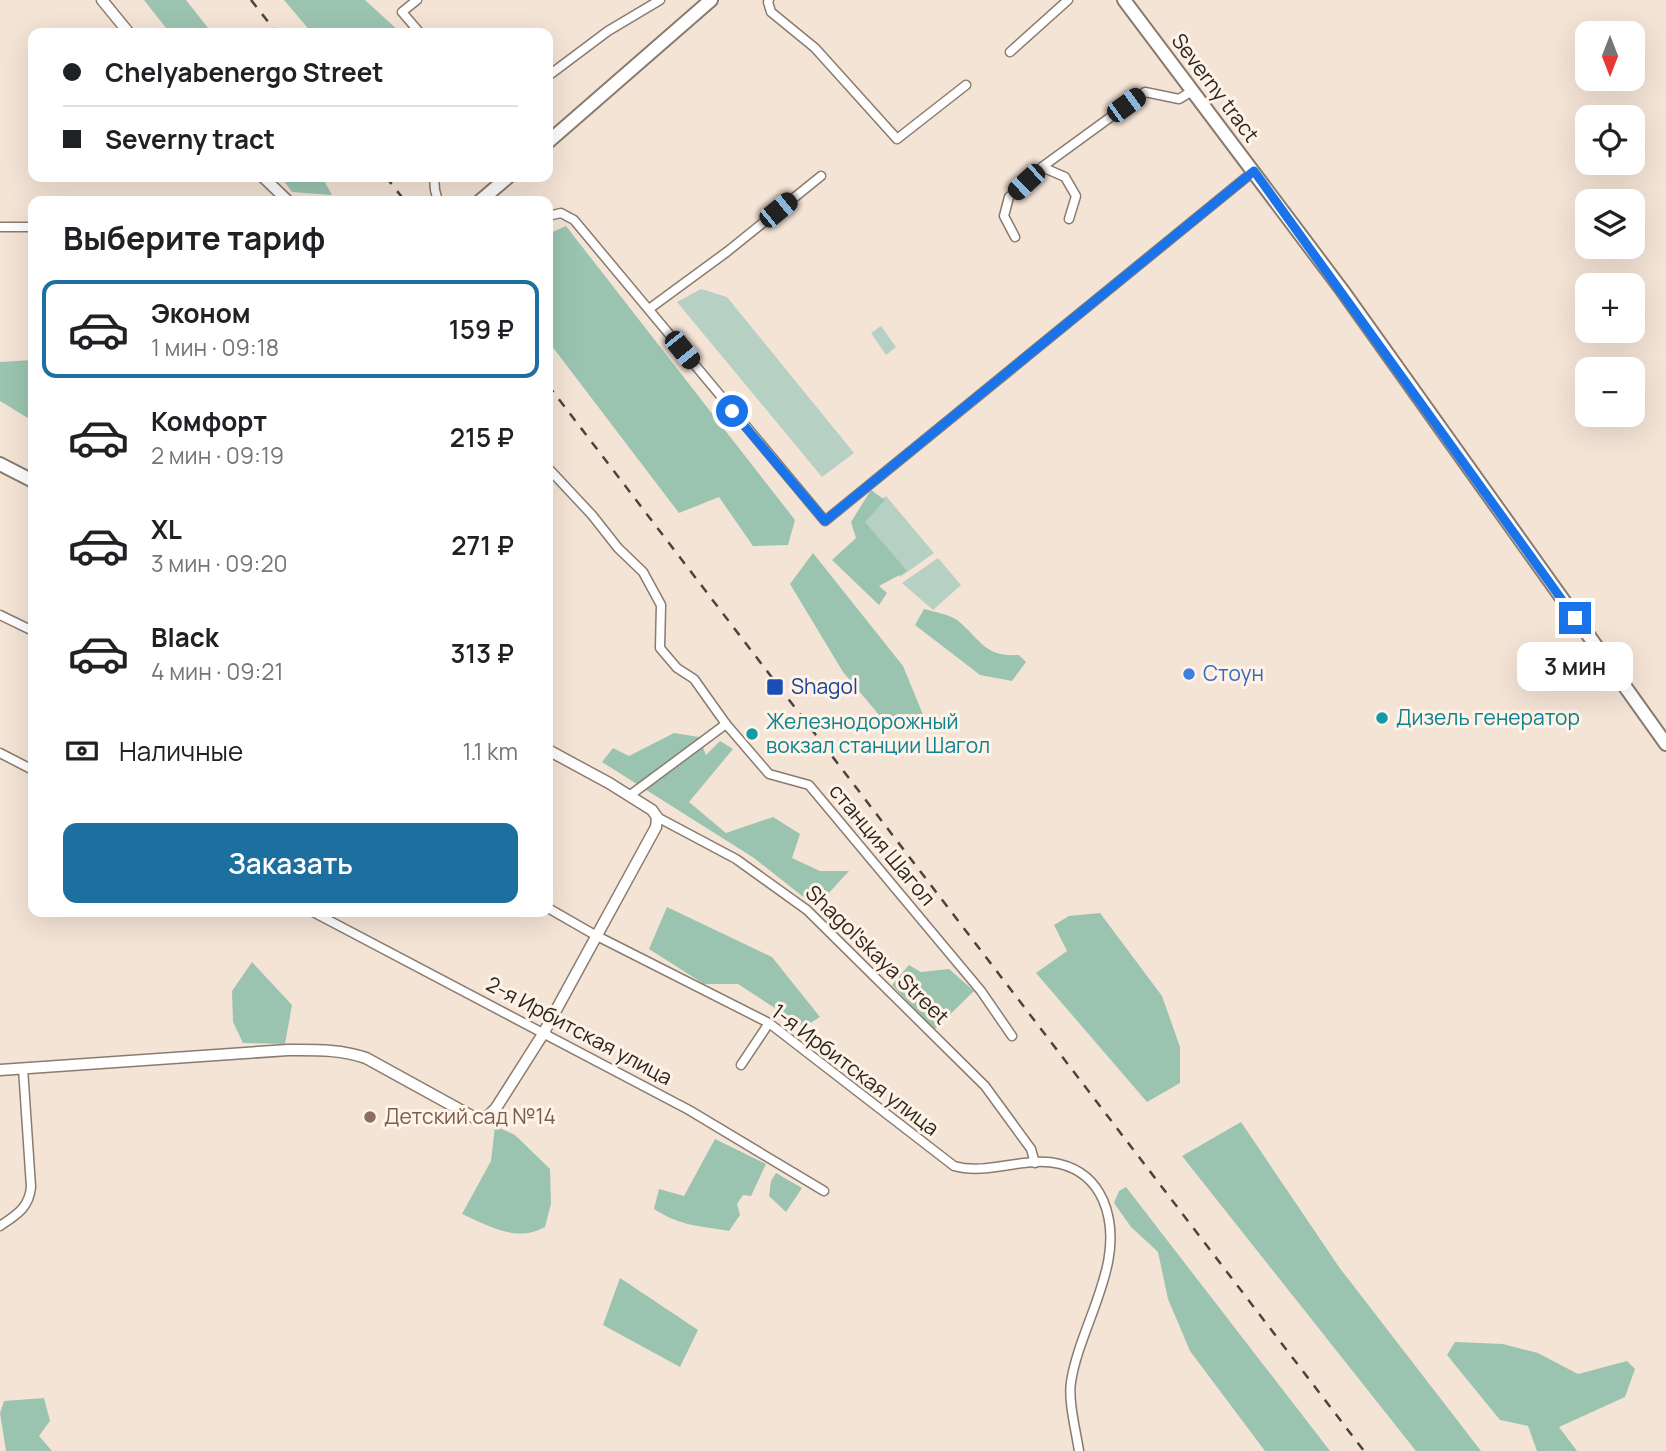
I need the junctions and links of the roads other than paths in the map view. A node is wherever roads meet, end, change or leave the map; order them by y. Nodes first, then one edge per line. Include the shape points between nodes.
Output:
1 (102, 0) edge
2 (417, 0) edge
3 (660, 0) edge
4 (711, 0) edge
5 (769, 0) edge
6 (1068, 0) edge
7 (1124, 1) edge
8 (125, 28) edge
9 (416, 28) edge
10 (1010, 52) dead end
11 (553, 72) edge
12 (966, 85) dead end
13 (1192, 91) junction
14 (553, 138) edge
15 (1042, 167) junction
16 (1254, 171) junction
17 (821, 176) dead end
18 (267, 182) edge
19 (502, 182) edge
20 (283, 196) edge
21 (486, 196) edge
22 (553, 214) edge
23 (1069, 219) dead end
24 (0, 227) edge
25 (28, 227) edge
26 (1015, 237) dead end
27 (649, 309) junction
28 (0, 464) edge
29 (553, 473) edge
30 (28, 478) edge
31 (0, 615) edge
32 (28, 629) edge
33 (726, 724) junction
34 (1666, 744) edge
35 (0, 753) edge
36 (553, 753) edge
37 (28, 767) edge
38 (629, 796) junction
39 (657, 817) junction
40 (553, 911) edge
41 (322, 917) edge
42 (595, 935) junction
43 (769, 1023) junction
44 (543, 1034) junction
45 (1012, 1036) dead end
46 (741, 1065) dead end
47 (23, 1068) junction
48 (0, 1070) edge
49 (1035, 1163) junction
50 (824, 1191) dead end
51 (0, 1226) edge
52 (1079, 1451) edge

1 - 8 street
2 - 9 street via 402,12
3 - 11 street
4 - 14 main road
5 - 12 street via 771,12 815,48 897,139
6 - 10 street
7 - 13 main road, Severny tract
13 - 15 street via 1179,99 1145,92
13 - 16 main road, Severny tract
15 - 23 street via 1065,177 1076,196
15 - 26 street via 1010,197 1004,216
16 - 27 street via 825,521
16 - 34 main road, Severny tract
17 - 27 street
18 - 20 street
19 - 21 main road
22 - 27 street via 574,220
24 - 25 street
28 - 30 main road
29 - 33 street, станция Шагол via 643,572 661,605 660,648 677,668 694,678
31 - 32 street
33 - 38 street
33 - 45 street, станция Шагол via 769,774 809,785 981,991
35 - 37 street
36 - 38 street, Shagol'skaya Street
38 - 39 street, Shagol'skaya Street
39 - 42 street via 652,837
39 - 49 street, Shagol'skaya Street via 736,859 807,910 985,1086 1031,1149
40 - 42 street, 1-я Ирбитская улица
41 - 44 street, 2-я Ирбитская улица
42 - 43 street, 1-я Ирбитская улица
42 - 44 street
43 - 46 street
43 - 49 street, 1-я Ирбитская улица via 954,1166 969,1170
44 - 47 street via 496,1108 480,1119 350,1052 288,1050
44 - 50 street, 2-я Ирбитская улица via 689,1110
47 - 48 street
47 - 51 street via 30,1199
49 - 52 street, 1-я Ирбитская улица via 1059,1163 1078,1170 1098,1188 1110,1216 1103,1282 1071,1386

